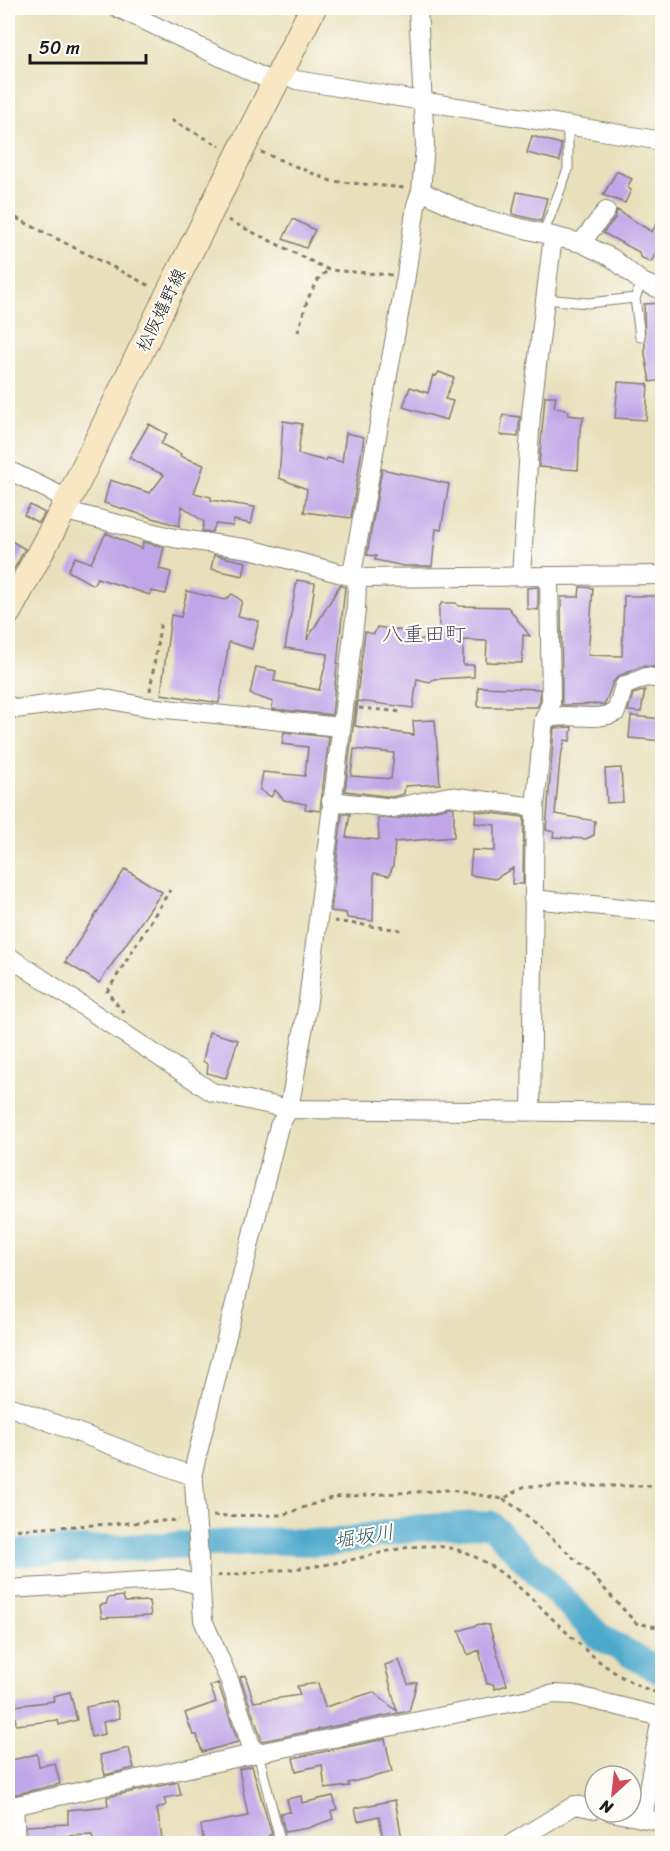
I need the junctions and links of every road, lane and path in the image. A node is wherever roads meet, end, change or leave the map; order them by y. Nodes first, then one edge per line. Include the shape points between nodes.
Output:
1 (118, 8) edge
2 (313, 8) edge
3 (418, 8) edge
4 (278, 77) junction
5 (423, 100) junction
6 (171, 120) dead end
7 (568, 125) junction
8 (663, 141) edge
9 (241, 149) junction
10 (421, 191) junction
11 (210, 211) junction
12 (606, 211) dead end
13 (8, 214) edge
14 (548, 234) junction
15 (581, 243) junction
16 (329, 270) junction
17 (406, 276) junction
18 (639, 290) junction
19 (663, 290) edge
20 (168, 295) junction
21 (545, 299) junction
22 (298, 332) dead end
23 (640, 337) dead end
24 (8, 470) edge
25 (657, 484) dead end
26 (67, 503) junction
27 (661, 576) edge
28 (521, 577) junction
29 (549, 577) junction
30 (357, 578) junction
31 (8, 612) edge
32 (161, 620) dead end
33 (663, 679) edge
34 (8, 705) edge
35 (343, 706) junction
36 (147, 707) junction
37 (403, 712) dead end
38 (544, 718) junction
39 (340, 727) junction
40 (331, 801) junction
41 (535, 807) junction
42 (170, 890) dead end
43 (533, 899) junction
44 (663, 912) edge
45 (318, 919) junction
46 (401, 930) dead end
47 (8, 956) edge
48 (117, 1028) junction
49 (289, 1109) junction
50 (531, 1111) junction
51 (663, 1113) edge
52 (8, 1406) edge
53 (192, 1476) junction
54 (663, 1486) edge
55 (503, 1498) junction
56 (195, 1520) junction
57 (8, 1530) edge
58 (199, 1580) junction
59 (8, 1589) edge
60 (663, 1628) edge
61 (663, 1694) edge
62 (662, 1717) edge
63 (256, 1753) junction
64 (11, 1806) edge
65 (583, 1807) edge
66 (643, 1818) joint
67 (663, 1822) edge
68 (16, 1844) edge
69 (281, 1844) edge
70 (511, 1844) edge

1 - 4 street
2 - 4 main road, 松阪嬉野線
3 - 5 street
4 - 5 street
4 - 9 main road, 松阪嬉野線
5 - 7 street
5 - 10 street via 425,146
6 - 9 path
7 - 8 street
7 - 14 lane via 568,169
9 - 10 path via 332,181
9 - 11 main road, 松阪嬉野線
10 - 14 street via 473,216
10 - 17 street
11 - 16 path
11 - 20 main road, 松阪嬉野線
12 - 15 street
13 - 20 path
14 - 15 street
14 - 21 street
15 - 18 street via 612,258
16 - 17 path
16 - 22 path via 320,275
17 - 30 street via 353,568
18 - 19 street
18 - 21 lane via 588,303
18 - 23 lane
20 - 26 main road, 松阪嬉野線
21 - 28 street via 531,414
24 - 26 street
25 - 27 path
26 - 30 street via 74,513 174,538 250,549
26 - 31 main road, 松阪嬉野線
27 - 29 street
28 - 29 street
28 - 30 street
29 - 38 street via 551,703
30 - 35 street
32 - 36 path
33 - 38 street via 646,677 624,686 616,712 604,718 560,714
34 - 36 street via 15,709 101,698
35 - 37 path
35 - 39 street
36 - 39 street
38 - 41 street
39 - 40 street
40 - 41 street via 393,808 449,796
40 - 45 street
41 - 43 street
42 - 48 path via 107,992 124,1013
43 - 44 street
43 - 50 street
45 - 46 path
45 - 49 street
47 - 48 street
48 - 49 street via 212,1092
49 - 50 street
49 - 53 street via 279,1126
50 - 51 street
52 - 53 street
53 - 56 street
54 - 55 path via 525,1486
55 - 56 path via 449,1490 334,1497 282,1515
55 - 60 path via 587,1570 636,1623
56 - 57 path
56 - 58 street
58 - 59 street
58 - 61 path via 334,1563 423,1545 464,1552 501,1572 570,1638 606,1664 647,1690
58 - 63 street via 203,1620
62 - 63 street via 574,1695 554,1694
62 - 66 street
63 - 64 street
63 - 69 lane
64 - 68 street
65 - 70 street via 575,1805
66 - 67 street

